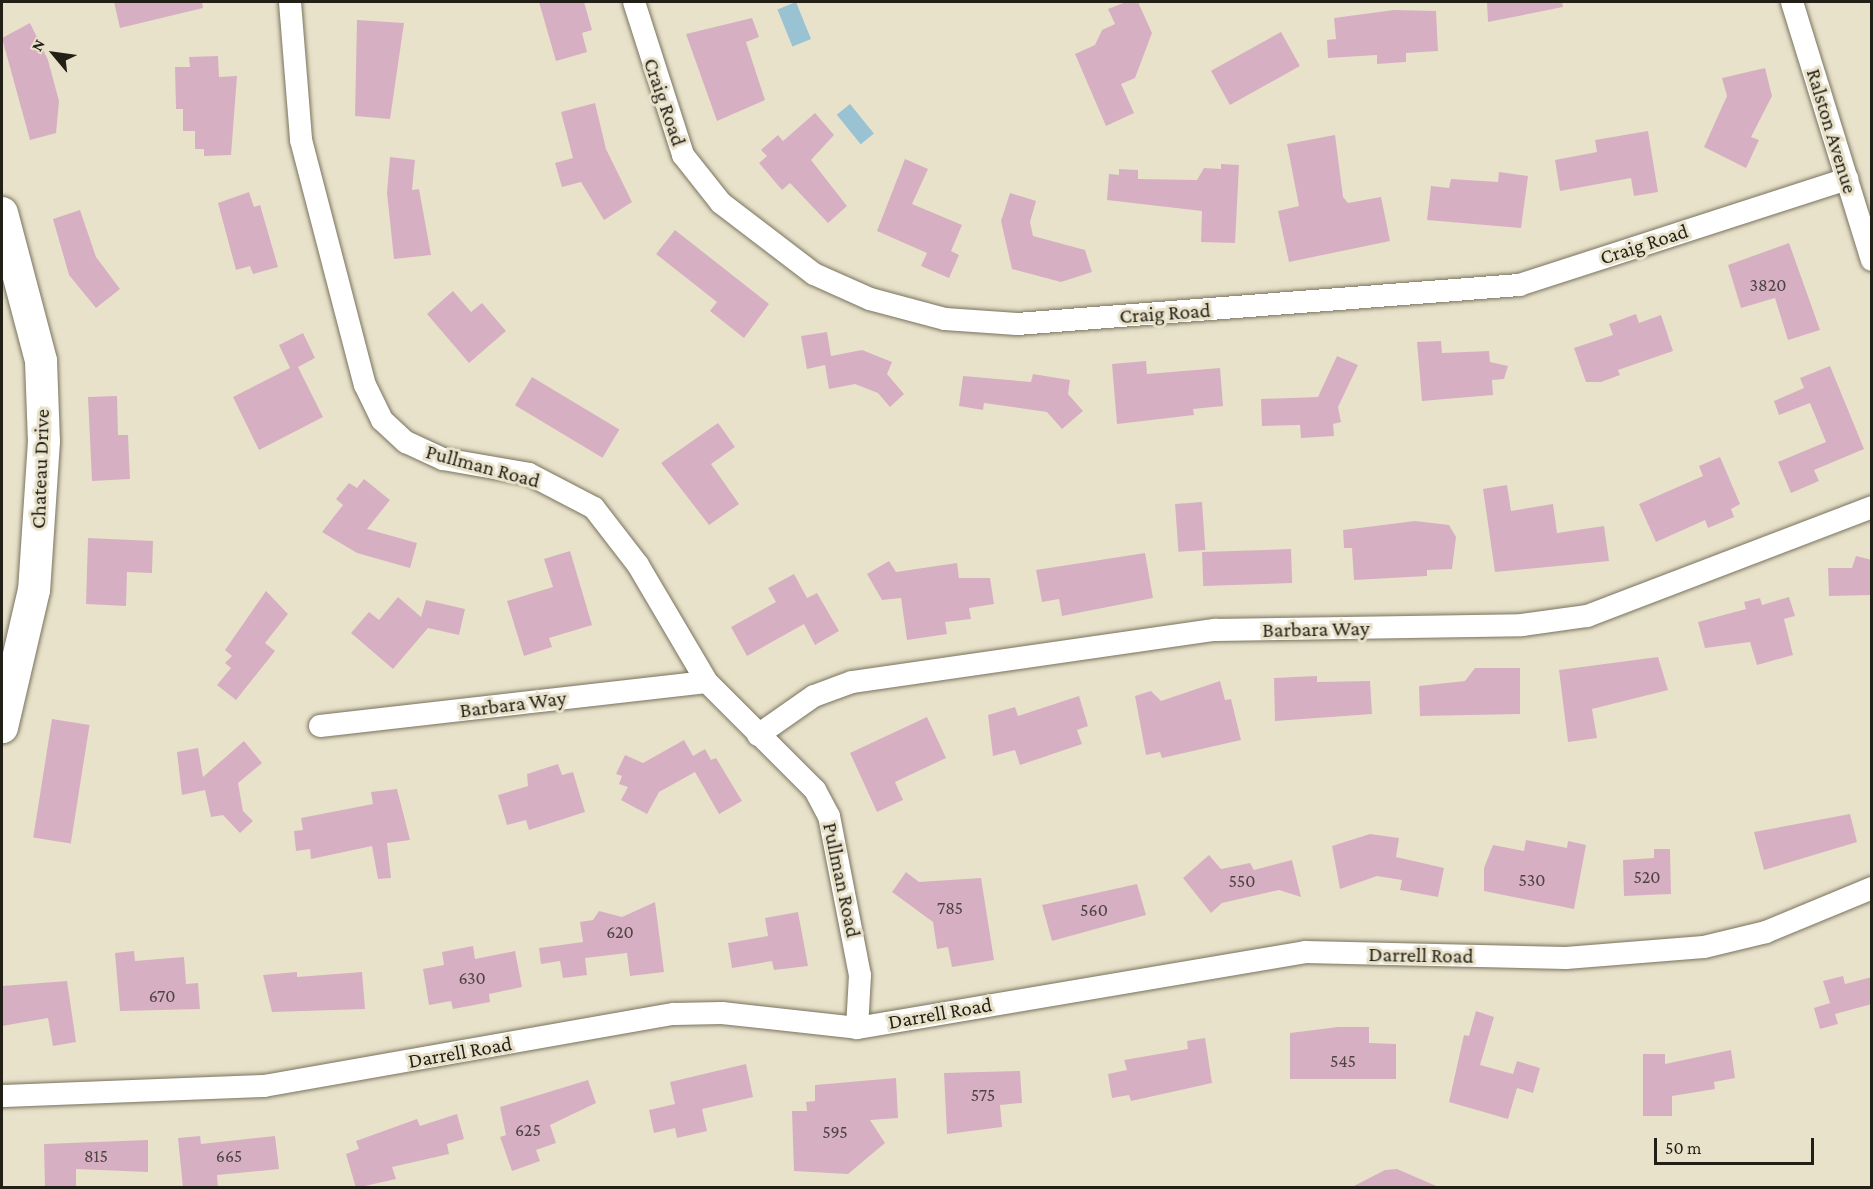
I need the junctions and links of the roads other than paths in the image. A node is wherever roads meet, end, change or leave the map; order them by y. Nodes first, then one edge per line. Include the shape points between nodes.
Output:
1 (290, 2) edge
2 (634, 2) edge
3 (1791, 2) edge
4 (1847, 179) junction
5 (2, 213) edge
6 (1872, 260) edge
7 (1872, 507) edge
8 (707, 682) junction
9 (320, 726) dead end
10 (2, 727) edge
11 (758, 735) junction
12 (1872, 888) edge
13 (857, 1028) junction
14 (2, 1096) edge

1 - 8 street, Pullman Road via 301,140 365,385 382,420 406,442 443,459 529,474 594,508 638,565
2 - 4 street, Craig Road via 683,155 721,202 814,274 870,299 945,319 1017,324 1519,285
3 - 4 street, Ralston Avenue
4 - 6 street, Ralston Avenue
5 - 10 street, Chateau Drive via 41,361 44,441 34,590
7 - 11 street, Barbara Way via 1587,616 1522,626 1215,630 852,682 814,696
8 - 9 street, Barbara Way
8 - 11 street, Pullman Road
11 - 13 street, Pullman Road via 815,790 829,816 860,975
12 - 13 street, Darrell Road via 1766,932 1704,947 1566,958 1305,952
13 - 14 street, Darrell Road via 722,1012 674,1014 264,1086

